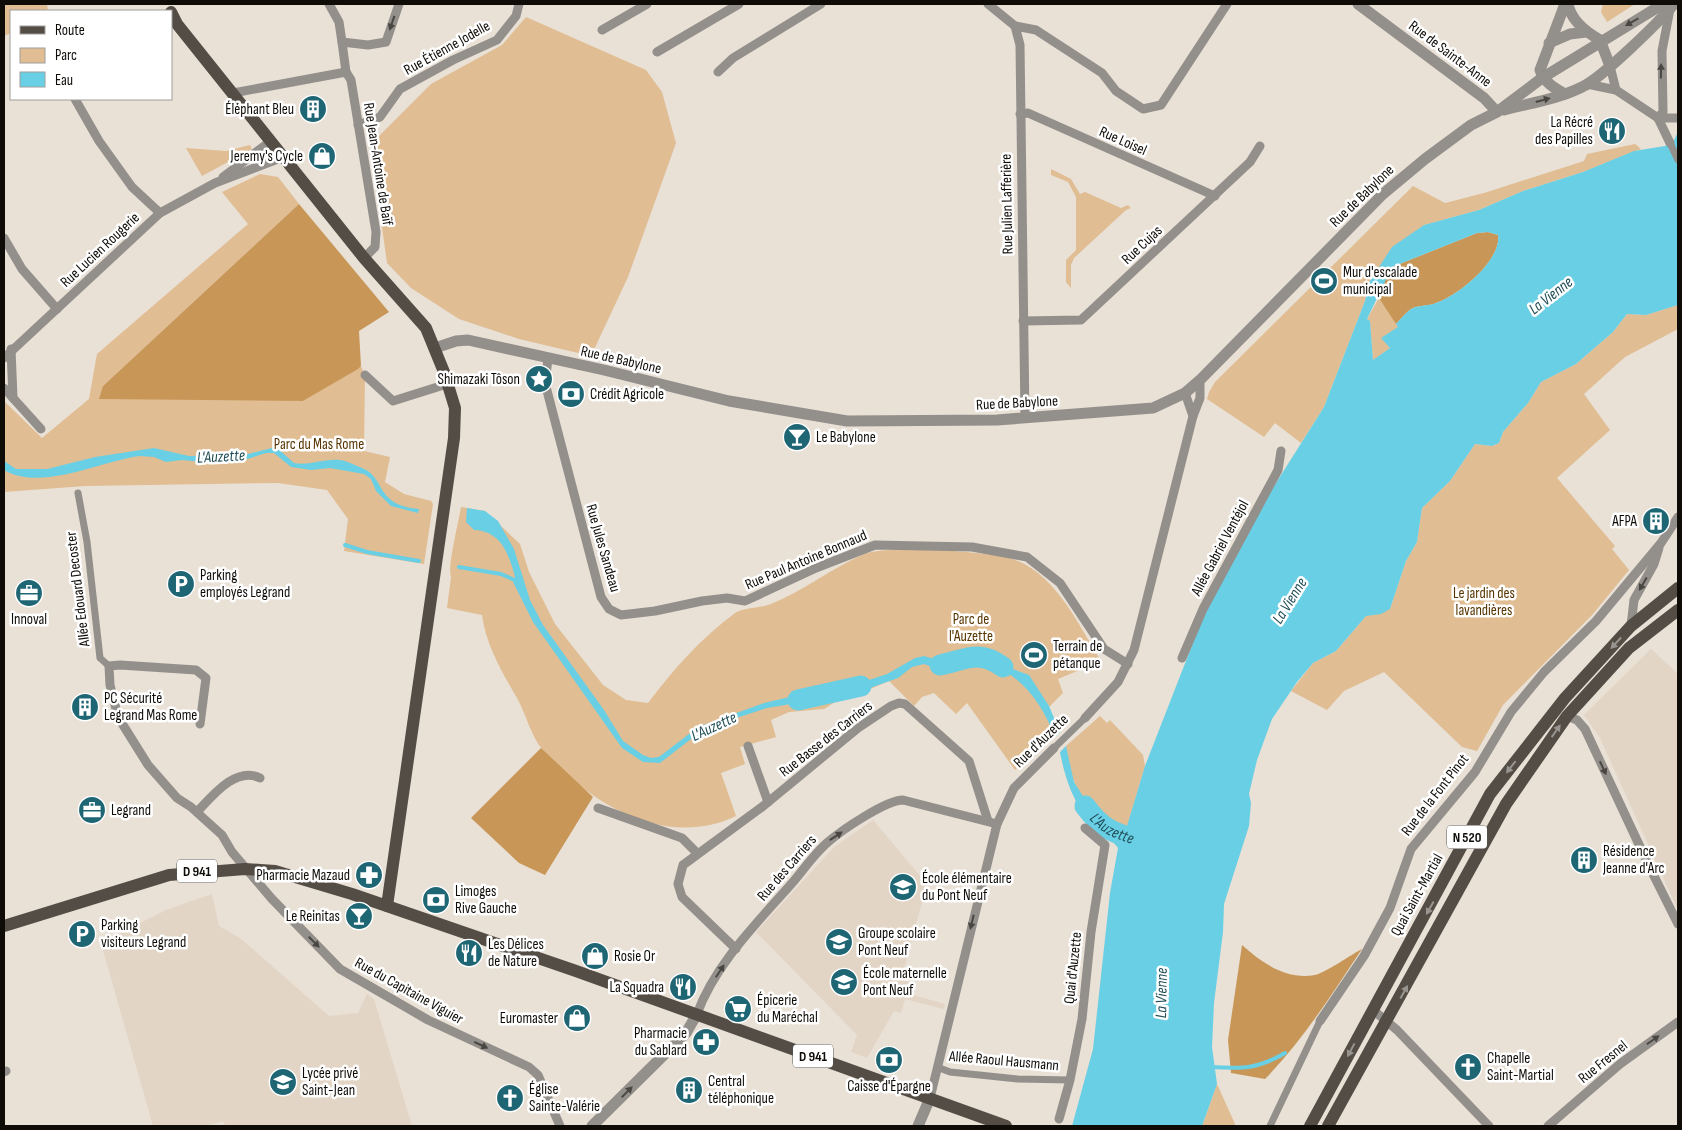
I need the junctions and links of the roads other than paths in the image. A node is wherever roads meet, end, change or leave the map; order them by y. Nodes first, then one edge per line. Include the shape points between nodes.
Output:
1 (329, 4) edge
2 (399, 4) edge
3 (519, 4) edge
4 (647, 4) edge
5 (739, 4) edge
6 (821, 4) edge
7 (988, 4) edge
8 (1227, 4) edge
9 (1358, 4) edge
10 (1567, 4) edge
11 (1669, 5) edge
12 (172, 14) edge
13 (1015, 26) junction
14 (602, 30) dead end
15 (1586, 32) junction
16 (1600, 40) junction
17 (342, 42) junction
18 (1549, 44) junction
19 (657, 52) dead end
20 (1610, 66) junction
21 (346, 72) junction
22 (718, 72) dead end
23 (1542, 78) junction
24 (1587, 84) junction
25 (1616, 90) junction
26 (233, 93) junction
27 (1565, 94) junction
28 (76, 100) edge
29 (1497, 112) junction
30 (1020, 114) junction
31 (1658, 118) junction
32 (1678, 118) edge
33 (358, 126) junction
34 (271, 141) junction
35 (1670, 144) joint
36 (1260, 146) dead end
37 (283, 157) junction
38 (1678, 160) edge
39 (215, 183) junction
40 (1215, 196) junction
41 (160, 213) junction
42 (4, 238) edge
43 (364, 258) junction
44 (57, 309) junction
45 (1023, 320) junction
46 (435, 348) junction
47 (12, 350) junction
48 (4, 358) edge
49 (548, 359) junction
50 (365, 375) dead end
51 (1200, 380) junction
52 (447, 384) junction
53 (4, 388) edge
54 (1185, 393) junction
55 (13, 398) junction
56 (1193, 416) junction
57 (1025, 418) junction
58 (41, 429) dead end
59 (1281, 451) dead end
60 (78, 494) dead end
61 (1678, 517) edge
62 (1661, 543) junction
63 (1678, 588) edge
64 (745, 601) joint
65 (1678, 610) edge
66 (1631, 626) junction
67 (1182, 658) dead end
68 (1128, 664) junction
69 (109, 666) junction
70 (1567, 716) junction
71 (1085, 718) joint
72 (200, 724) dead end
73 (748, 746) dead end
74 (1054, 748) joint
75 (260, 778) dead end
76 (768, 802) junction
77 (598, 808) dead end
78 (196, 812) junction
79 (992, 822) junction
80 (1085, 828) dead end
81 (697, 853) junction
82 (245, 868) junction
83 (388, 906) junction
84 (1678, 924) edge
85 (4, 926) edge
86 (736, 949) junction
87 (1373, 1010) junction
88 (697, 1014) junction
89 (1320, 1021) joint
90 (1387, 1022) junction
91 (1678, 1022) edge
92 (937, 1067) junction
93 (1070, 1080) junction
94 (930, 1098) junction
95 (1059, 1119) dead end
96 (560, 1126) edge
97 (592, 1126) edge
98 (918, 1126) edge
99 (1006, 1126) edge
100 (1270, 1126) edge
101 (1310, 1126) edge
102 (1328, 1126) edge
103 (1489, 1126) edge
104 (1548, 1126) edge

1 - 17 street, Rue Jean-Antoine de Baïf via 339,22
2 -> 17 street via 386,42 368,45
3 - 33 street, Rue Étienne Jodelle via 516,16 497,40 400,89 380,117
4 - 14 street
5 - 19 street
6 - 22 street via 732,58
7 - 13 street
8 - 13 street via 1161,105 1143,108 1116,91 1102,73 1036,30
9 - 29 street, Rue de Sainte-Anne via 1484,98
10 - 15 street
10 - 18 street
11 -> 16 street, Rue de Babylone
11 - 20 street, Rue de Babylone
31 -> 11 street via 1663,112 1662,51
12 - 26 main road via 176,24
13 - 30 street, Rue Julien Lafferière via 1020,45
15 - 16 street
15 - 18 street via 1570,34
16 - 20 street
16 - 23 street, Rue de Babylone
17 - 21 street, Rue Jean-Antoine de Baïf
18 - 23 street via 1540,70
20 - 24 street, Rue de Babylone
20 - 25 street
21 - 26 street
21 - 33 street, Rue Jean-Antoine de Baïf via 351,80
23 - 27 street
23 - 29 street, Rue de Babylone
24 - 25 street
24 - 27 street, Rue de Babylone
25 - 31 street
26 - 34 main road
29 -> 27 street, Rue de Babylone
28 - 41 street via 132,186
29 - 51 street, Rue de Babylone via 1471,125 1383,194
30 - 40 street, Rue Loisel via 1028,113
30 - 45 street, Rue Julien Lafferière
31 - 32 street
31 - 35 street
33 - 43 street, Rue Jean-Antoine de Baïf via 376,232 375,247
34 - 37 main road
34 - 39 street, Rue Lucien Rougerie
35 - 38 street
36 - 40 street, Rue Cujas via 1250,162
37 - 39 street, Rue Lucien Rougerie
37 - 43 main road
39 - 41 street, Rue Lucien Rougerie
40 - 45 street, Rue Cujas via 1081,320
41 - 44 street, Rue Lucien Rougerie
42 - 44 street via 22,269
43 - 46 main road via 426,328
44 - 47 street, Rue Lucien Rougerie
45 - 57 street, Rue Julien Lafferière
46 - 49 street, Rue de Babylone via 468,340
46 - 52 main road
47 - 48 street, Rue Lucien Rougerie
47 - 55 street
49 - 57 street, Rue de Babylone via 729,402 847,421
49 - 64 street, Rue Jules Sandeau via 545,383 601,597 609,609 621,615 655,612 702,600 727,598
50 - 52 street via 392,401
51 - 54 street, Rue de Babylone
51 - 56 street, Rue d'Auzette via 1200,398
52 - 83 main road via 454,408 454,431
53 - 55 street
54 - 56 street
54 - 57 street, Rue de Babylone via 1153,408
55 - 58 street
56 - 68 street, Rue d'Auzette via 1140,630
59 - 67 street, Allée Gabriel Ventéjol via 1278,470 1203,609
60 - 69 street, Allée Edouard Decoster via 87,542 100,658
61 - 62 street, Rue de la Font Pinot
62 -> 66 street via 1654,564 1634,600
62 - 89 street, Rue de la Font Pinot via 1596,621 1544,672 1511,712 1474,772 1411,849 1390,908 1364,956
63 - 66 main road, Quai Saint-Martial / N 520
64 - 68 street, Rue Paul Antoine Bonnaud via 875,545 972,547 1027,557 1060,582 1104,650
65 - 70 main road, N 520 via 1629,648
66 -> 87 main road, Quai Saint-Martial / N 520 via 1565,698 1490,794
68 - 71 street, Rue d'Auzette via 1114,687
69 - 72 street via 120,664 196,670 206,678
69 - 78 street, Allée Edouard Decoster via 118,717 129,737 162,782
70 -> 84 street via 1577,720 1585,729
90 -> 70 main road, N 520 via 1506,804
71 - 74 street, Rue d'Auzette
73 - 76 street, Rue Basse des Carriers
74 - 79 street, Rue d'Auzette via 1014,788
75 - 78 street via 251,774 232,779
76 - 79 street, Rue Basse des Carriers via 858,728 899,703 912,710 969,762
76 - 81 street, Rue Basse des Carriers
77 - 81 street via 682,838
78 - 82 street, Allée Edouard Decoster via 222,835
86 -> 79 street, Rue des Carriers via 828,842 887,804 904,800
79 -> 92 street, Rue d'Auzette
80 - 93 street, Quai d'Auzette via 1105,845 1082,1019
81 - 86 street, Rue Basse des Carriers via 683,865 678,884 682,897
82 - 83 main road, D 941 via 275,871
82 - 85 main road, D 941 via 169,875
82 -> 96 street, Rue du Capitaine Viguier via 340,968 428,1020 529,1067 538,1075
83 - 88 main road, D 941
88 -> 86 street, Rue des Carriers via 702,998
87 - 90 street
87 -> 101 main road, Quai Saint-Martial / N 520
88 - 94 main road, D 941
97 -> 88 street via 686,1033
89 - 100 street, Rue de la Font Pinot
90 - 102 main road, N 520
90 - 103 street
104 -> 91 street, Rue Fresnel via 1620,1064
92 - 93 street, Allée Raoul Hausmann via 950,1072 1018,1079
92 - 94 street, Rue d'Auzette
93 - 95 street, Quai d'Auzette
94 - 98 street
94 - 99 main road, D 941

